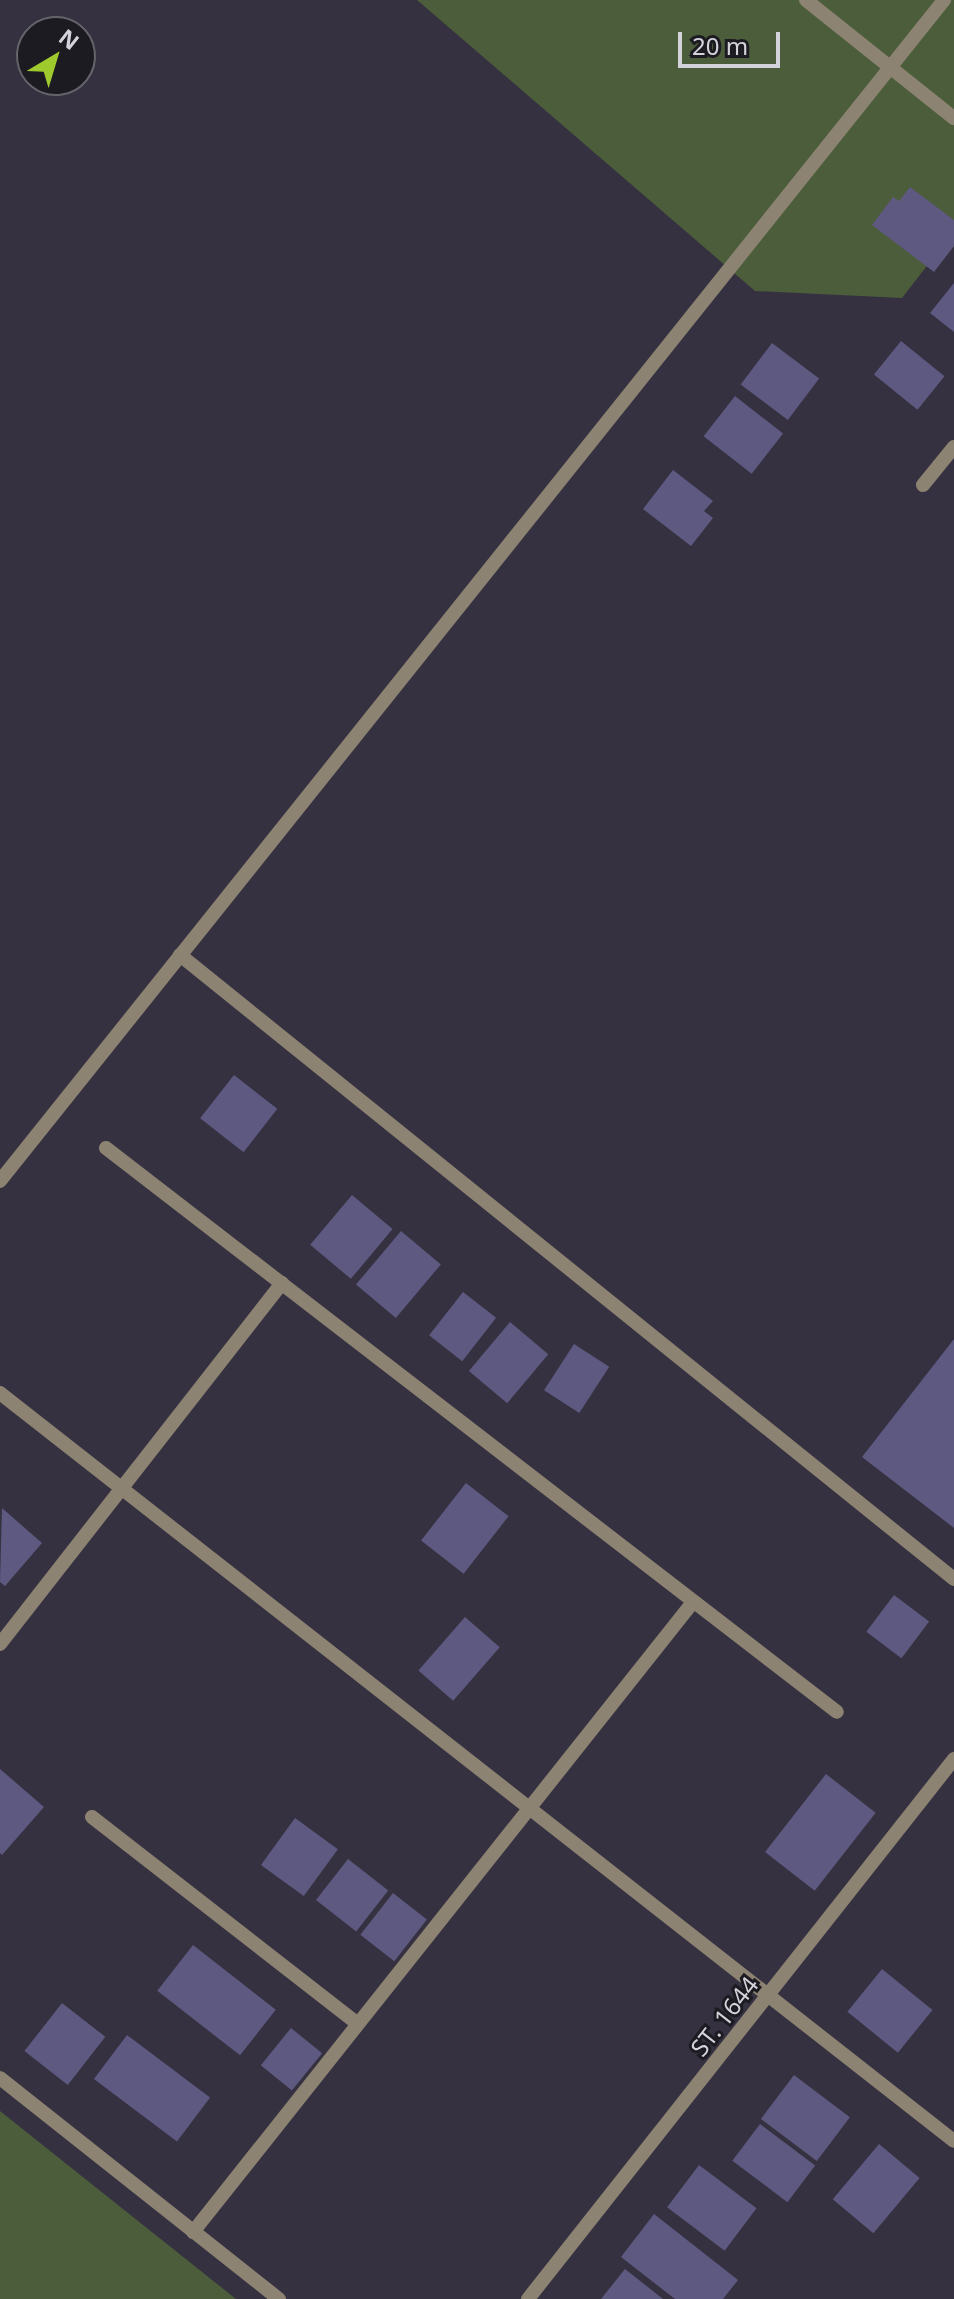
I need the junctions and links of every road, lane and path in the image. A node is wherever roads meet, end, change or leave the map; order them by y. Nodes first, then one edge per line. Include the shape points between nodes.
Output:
1 (806, 0) edge
2 (944, 0) edge
3 (890, 67) junction
4 (954, 118) edge
5 (954, 447) edge
6 (923, 485) dead end
7 (180, 955) junction
8 (106, 1148) dead end
9 (0, 1181) edge
10 (282, 1283) junction
11 (0, 1393) edge
12 (122, 1489) junction
13 (954, 1579) edge
14 (693, 1602) junction
15 (0, 1644) edge
16 (837, 1712) dead end
17 (954, 1759) edge
18 (530, 1808) junction
19 (92, 1817) dead end
20 (768, 1995) junction
21 (358, 2024) junction
22 (0, 2078) edge
23 (954, 2141) edge
24 (193, 2232) junction
25 (279, 2299) edge
26 (528, 2299) edge

1 - 3 street
2 - 3 street
3 - 4 street
3 - 7 street
5 - 6 street
7 - 9 street
7 - 13 street
8 - 10 street
10 - 12 street
10 - 14 street
11 - 12 street
12 - 15 street
12 - 18 street
14 - 16 street
14 - 18 street
17 - 20 street, ST. 1644
18 - 20 street
18 - 21 street
19 - 21 street
20 - 23 street
20 - 26 street, ST. 1644
21 - 24 street
22 - 24 street
24 - 25 street

